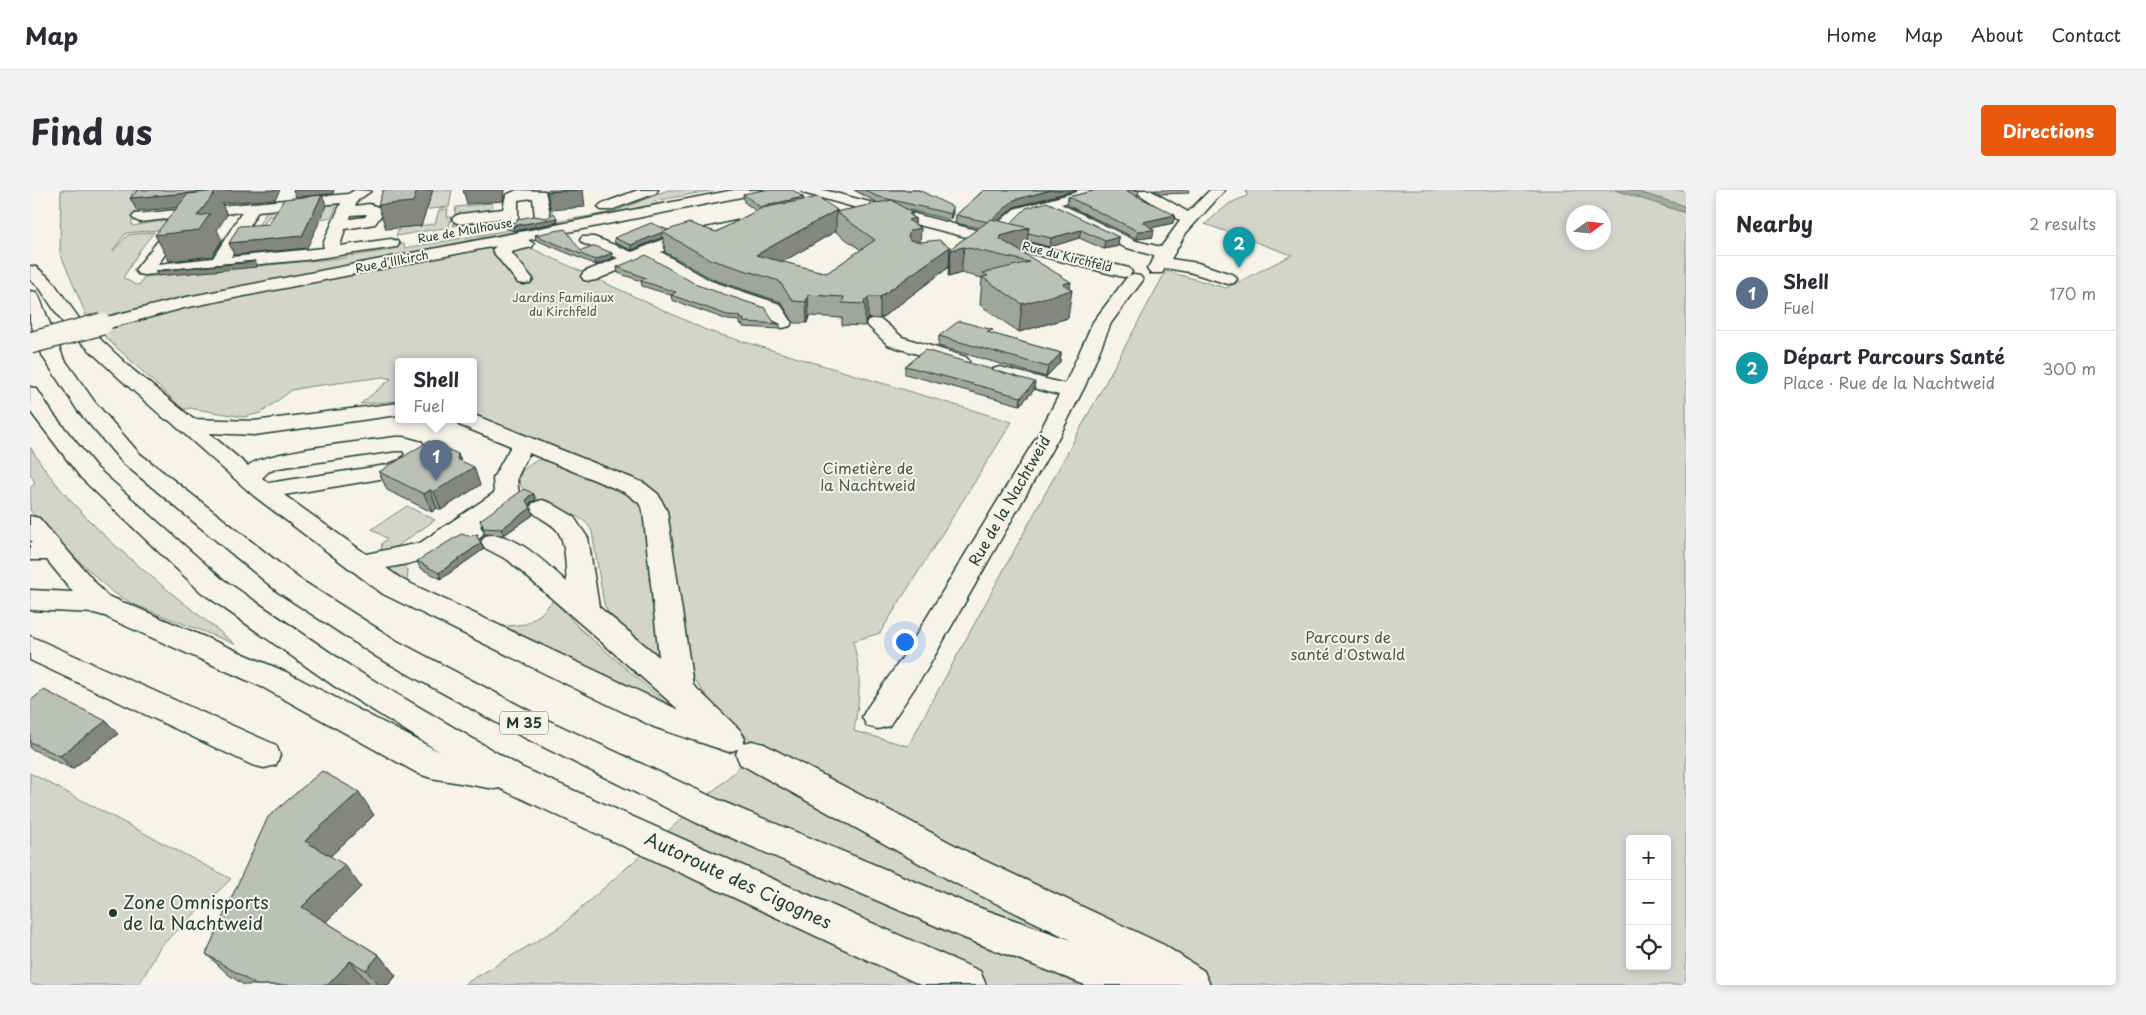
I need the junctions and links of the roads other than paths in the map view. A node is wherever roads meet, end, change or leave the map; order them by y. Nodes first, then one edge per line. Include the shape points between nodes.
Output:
1 (273, 190) edge
2 (368, 190) edge
3 (602, 190) edge
4 (651, 190) edge
5 (756, 190) edge
6 (808, 190) edge
7 (1084, 190) edge
8 (1140, 190) edge
9 (541, 192) edge
10 (1210, 192) edge
11 (1050, 196) edge
12 (852, 202) junction
13 (259, 206) junction
14 (606, 207) junction
15 (819, 209) edge
16 (346, 211) junction
17 (656, 211) junction
18 (189, 212) junction
19 (140, 217) dead end
20 (511, 218) junction
21 (543, 218) junction
22 (460, 219) dead end
23 (773, 219) edge
24 (1190, 220) junction
25 (452, 233) dead end
26 (971, 233) junction
27 (302, 237) edge
28 (991, 238) junction
29 (588, 240) dead end
30 (406, 241) dead end
31 (264, 244) edge
32 (955, 244) edge
33 (335, 250) junction
34 (638, 254) junction
35 (291, 256) junction
36 (1163, 258) junction
37 (255, 260) junction
38 (219, 263) junction
39 (1092, 263) junction
40 (30, 271) edge
41 (1134, 275) junction
42 (590, 276) dead end
43 (1079, 276) dead end
44 (524, 279) dead end
45 (1228, 279) dead end
46 (30, 296) edge
47 (783, 322) dead end
48 (875, 324) dead end
49 (30, 343) edge
50 (1071, 392) junction
51 (30, 394) edge
52 (395, 409) edge
53 (180, 420) junction
54 (475, 423) edge
55 (525, 442) junction
56 (256, 484) junction
57 (524, 499) junction
58 (30, 524) edge
59 (475, 534) junction
60 (42, 552) edge
61 (363, 563) junction
62 (30, 600) edge
63 (107, 607) junction
64 (585, 611) junction
65 (30, 647) edge
66 (678, 690) junction
67 (878, 717) dead end
68 (741, 747) junction
69 (264, 755) dead end
70 (509, 777) junction
71 (966, 985) edge
72 (1138, 985) edge
73 (1190, 985) edge

1 - 13 main road
2 - 16 main road
3 - 14 main road
4 - 14 main road, Rue de Mulhouse
5 - 17 main road, Rue d'Illkirch
6 - 12 main road, Rue du Kirchfeld
7 - 11 main road via 1086,194
8 - 24 main road
9 - 20 main road via 512,196
9 - 21 main road
10 - 24 main road, Rue de la Nachtweid
11 - 28 main road via 1019,212
11 - 36 main road via 1130,244
12 - 15 main road
12 - 26 main road, Rue du Kirchfeld
13 - 16 main road
13 - 18 main road via 236,202
13 - 38 main road
14 - 21 main road, Rue de Mulhouse
16 - 33 main road via 331,244
17 - 44 main road via 649,218 500,250
17 - 49 main road, Rue d'Illkirch, bridge via 182,303
18 - 19 main road
18 - 38 main road, Rue de Mulhouse via 144,270
20 - 21 main road, Rue de Mulhouse
20 - 22 main road
20 - 25 main road, Rue de Mulhouse
23 - 34 main road via 683,237
24 - 36 main road, Rue de la Nachtweid via 1179,231
26 - 28 main road, Rue du Kirchfeld
26 - 32 main road
27 - 35 main road
28 - 39 main road, Rue du Kirchfeld
29 - 34 main road
30 - 33 main road, Rue de Mulhouse via 350,251
31 - 37 main road
33 - 35 main road, Rue de Mulhouse
34 - 42 main road
34 - 47 main road via 705,285 774,308
35 - 37 main road, Rue de Mulhouse
36 - 41 main road, Rue de la Nachtweid via 1155,270
36 - 45 main road
37 - 38 main road, Rue de Mulhouse
39 - 41 main road, Rue du Kirchfeld
39 - 43 main road
40 - 53 main road via 45,283 74,325
41 - 50 main road, Rue de la Nachtweid via 1102,322
46 - 72 main road, M 35 via 53,357 86,406 131,458 288,585 387,649 530,726 709,812 964,920
48 - 50 main road via 889,338 901,343
50 - 67 main road, Rue de la Nachtweid via 915,663
51 - 70 main road via 89,473 211,584 345,678
52 - 53 main road via 254,428
53 - 56 main road
54 - 55 main road
55 - 57 main road via 505,478
55 - 66 main road via 635,488 649,499 655,511
56 - 56 main road via 260,467 273,462 395,444 414,447 417,454 414,461 405,467 387,472
56 - 61 main road
57 - 59 main road via 507,496
57 - 64 main road via 564,522 575,538
58 - 60 main road
59 - 61 main road via 411,555
59 - 64 main road via 517,554
60 - 63 main road
61 - 68 main road via 393,587 665,718
62 - 63 main road
63 - 70 main road via 275,680 431,764
64 - 66 main road
65 - 69 main road
66 - 68 main road
68 - 73 main road via 968,871 1150,958
70 - 71 main road, Autoroute des Cigognes

